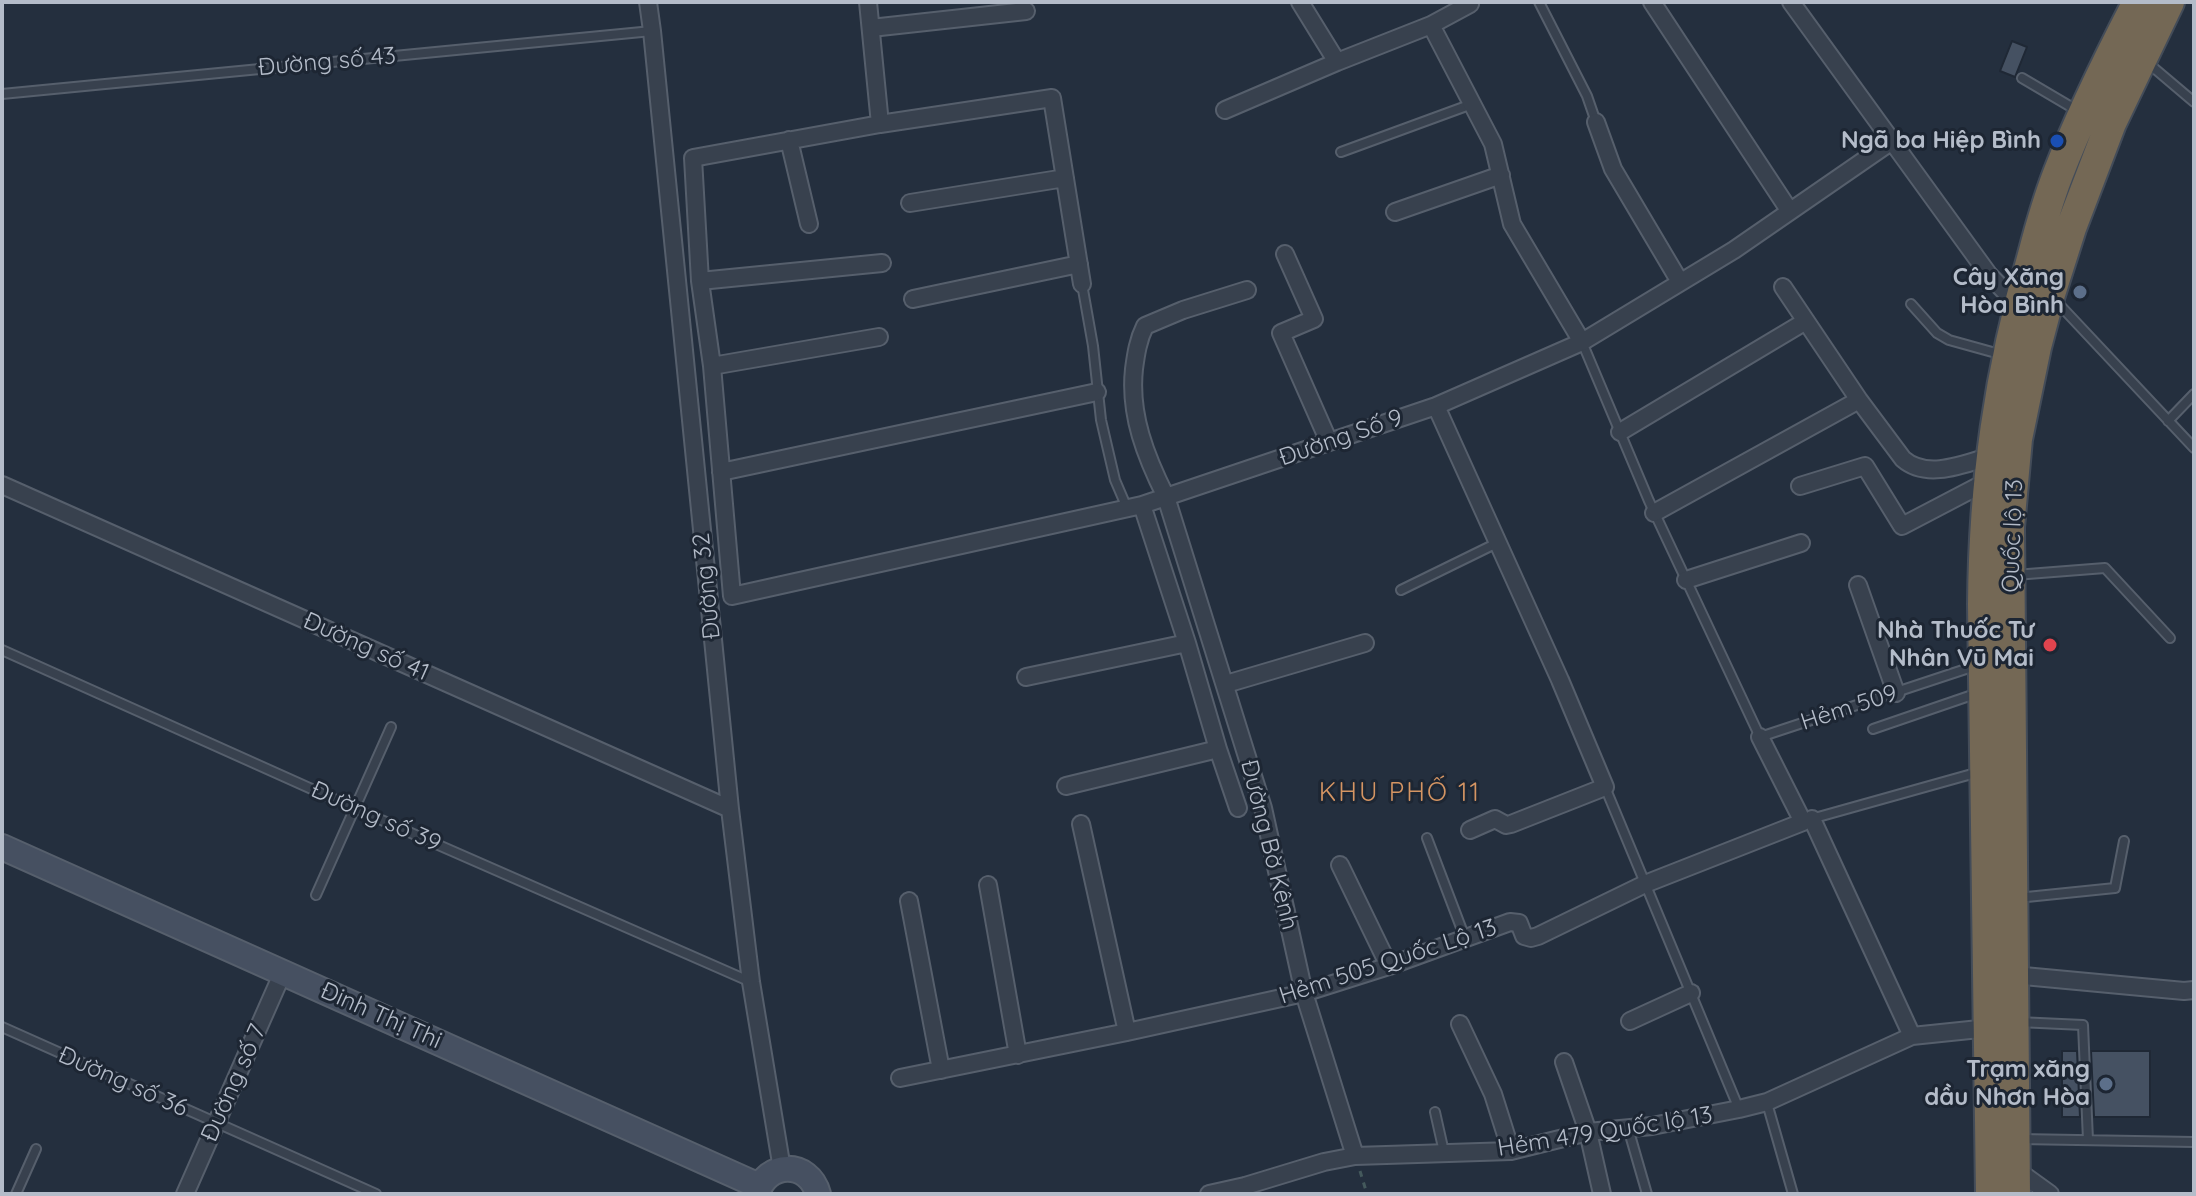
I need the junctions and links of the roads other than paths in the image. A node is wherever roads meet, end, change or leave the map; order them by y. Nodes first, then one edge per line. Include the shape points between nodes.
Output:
1 (648, 2) edge
2 (868, 2) edge
3 (1300, 2) edge
4 (1539, 2) edge
5 (1652, 2) edge
6 (1791, 2) edge
7 (2138, 2) edge
8 (2169, 2) edge
9 (1470, 4) dead end
10 (1026, 11) dead end
11 (1431, 25) junction
12 (871, 28) junction
13 (652, 31) junction
14 (2141, 58) junction
15 (1337, 62) junction
16 (2022, 78) dead end
17 (2, 94) edge
18 (2194, 102) edge
19 (1472, 104) junction
20 (1225, 110) dead end
21 (2083, 113) junction
22 (1596, 122) joint
23 (880, 124) junction
24 (789, 140) junction
25 (1892, 141) junction
26 (1341, 152) dead end
27 (1501, 175) junction
28 (1065, 178) junction
29 (910, 203) dead end
30 (1789, 210) junction
31 (1395, 212) dead end
32 (809, 224) dead end
33 (1285, 254) dead end
34 (882, 263) dead end
35 (1079, 264) junction
36 (700, 281) junction
37 (1680, 282) junction
38 (1082, 284) joint
39 (1783, 287) dead end
40 (1247, 290) dead end
41 (2050, 294) junction
42 (913, 299) dead end
43 (1911, 304) dead end
44 (2018, 305) junction
45 (1806, 321) junction
46 (879, 337) dead end
47 (1582, 342) junction
48 (2007, 356) junction
49 (712, 366) junction
50 (1097, 392) junction
51 (2194, 394) edge
52 (1859, 400) junction
53 (1436, 406) junction
54 (2168, 421) junction
55 (1620, 432) junction
56 (1329, 442) junction
57 (2194, 448) edge
58 (1990, 469) junction
59 (721, 472) junction
60 (2, 485) edge
61 (1800, 486) dead end
62 (1166, 497) junction
63 (1134, 507) junction
64 (1654, 513) junction
65 (1498, 543) junction
66 (1801, 543) dead end
67 (2010, 575) junction
68 (1686, 580) junction
69 (1858, 585) dead end
70 (1401, 590) dead end
71 (2170, 638) dead end
72 (1187, 643) junction
73 (1365, 643) dead end
74 (2, 650) edge
75 (1026, 677) dead end
76 (1984, 677) junction
77 (1226, 684) junction
78 (1896, 693) junction
79 (391, 727) dead end
80 (1873, 729) dead end
81 (1760, 737) junction
82 (1218, 749) junction
83 (1985, 770) junction
84 (1066, 786) dead end
85 (1605, 787) junction
86 (354, 808) junction
87 (1238, 808) dead end
88 (730, 809) junction
89 (1807, 820) junction
90 (1081, 824) dead end
91 (1470, 830) dead end
92 (1427, 838) dead end
93 (2124, 841) dead end
94 (2, 847) edge
95 (1340, 865) dead end
96 (1645, 884) junction
97 (988, 885) dead end
98 (316, 895) dead end
99 (2013, 898) junction
100 (909, 901) dead end
101 (1465, 938) junction
102 (1389, 966) junction
103 (283, 972) junction
104 (2013, 975) junction
105 (751, 982) junction
106 (2194, 990) edge
107 (1304, 993) junction
108 (1691, 993) junction
109 (1630, 1021) dead end
110 (1460, 1024) dead end
111 (2001, 1025) junction
112 (2, 1027) edge
113 (1127, 1032) junction
114 (1912, 1036) junction
115 (1018, 1055) junction
116 (1564, 1062) dead end
117 (941, 1070) junction
118 (900, 1078) dead end
119 (1767, 1102) junction
120 (1739, 1109) junction
121 (1435, 1112) dead end
122 (217, 1123) junction
123 (1628, 1128) junction
124 (1588, 1132) junction
125 (2088, 1140) junction
126 (2194, 1142) edge
127 (36, 1149) dead end
128 (1511, 1151) junction
129 (1444, 1152) junction
130 (1355, 1156) junction
131 (2014, 1167) edge
132 (782, 1169) junction
133 (758, 1190) edge
134 (1246, 1190) edge
135 (359, 1191) edge
136 (16, 1194) edge
137 (185, 1194) edge
138 (376, 1194) edge
139 (818, 1194) edge
140 (1209, 1194) edge
141 (1602, 1194) edge
142 (1647, 1194) edge
143 (1793, 1194) edge
144 (1991, 1194) edge
145 (2050, 1194) edge

1 - 13 street, Đường 32
2 - 12 street
3 - 15 street
4 - 22 lane
5 - 30 street
6 - 25 street
7 - 21 highway, Quốc lộ 13
8 - 14 highway, Quốc lộ 13
9 - 11 street
10 - 12 street
11 - 15 street
11 - 19 street
12 - 23 street
13 - 17 lane, Đường số 43
13 - 88 street, Đường 32
14 - 18 lane
14 - 41 highway, Quốc lộ 13 via 2090,176
15 - 20 street
16 - 21 lane
19 - 26 lane
19 - 27 street via 1493,144
21 - 44 highway, Quốc lộ 13 via 2057,176
22 - 37 street via 1613,169
23 - 24 street
23 - 28 street via 1052,98
24 - 32 street
24 - 36 street via 693,158
25 - 30 street, Đường Số 9
25 - 44 street via 1989,275
27 - 31 street
27 - 47 street via 1512,224
28 - 29 street
28 - 35 street
30 - 37 street, Đường Số 9
33 - 56 street via 1314,319 1281,333
34 - 36 street
35 - 38 street
35 - 42 street
36 - 49 street
37 - 47 street, Đường Số 9
38 - 50 lane
39 - 45 street
40 - 62 street, Đường Bờ Kênh via 1152,322 1141,333 1134,410
41 - 54 lane
41 - 67 highway, Quốc lộ 13 via 2017,439
43 - 48 lane via 1949,340
44 - 48 highway, Quốc lộ 13
45 - 52 street
45 - 55 street
46 - 49 street
47 - 53 street, Đường Số 9
47 - 55 lane
48 - 58 highway, Quốc lộ 13
49 - 59 street
50 - 59 street
50 - 63 lane via 1115,480
51 - 54 lane
52 - 58 street via 1912,467
52 - 64 street
53 - 56 street, Đường Số 9
53 - 65 street
54 - 57 lane
55 - 64 lane
56 - 62 street, Đường Số 9
58 - 61 street via 1902,526 1865,466
58 - 76 highway, Quốc lộ 13 via 1984,537
59 - 63 street, Đường Số 9 via 732,596
60 - 88 street, Đường số 41
62 - 63 street, Đường Số 9
62 - 77 street, Đường Bờ Kênh
63 - 72 street
64 - 68 lane
65 - 70 lane
65 - 85 street
66 - 68 street
67 - 71 lane via 2105,568
67 - 99 highway, Quốc lộ 13
68 - 81 lane
69 - 78 street
72 - 75 street
72 - 82 street
73 - 77 street
74 - 86 lane, Đường số 39
76 - 78 lane, Hẻm 509
76 - 80 lane
76 - 83 highway, Quốc lộ 13
77 - 107 street, Đường Bờ Kênh via 1263,808
78 - 81 lane, Hẻm 509
79 - 86 lane
81 - 89 street
82 - 84 street
82 - 87 street
83 - 89 lane
83 - 111 highway, Quốc lộ 13
85 - 91 street via 1511,824 1495,819
85 - 96 lane
86 - 98 lane
86 - 105 lane, Đường số 39
88 - 105 street, Đường 32
89 - 96 street, Hẻm 505 Quốc Lộ 13
89 - 114 street
90 - 113 street
92 - 101 lane
93 - 99 lane via 2115,888
94 - 103 street, Đinh Thị Thi
95 - 102 street
96 - 101 street, Hẻm 505 Quốc Lộ 13 via 1538,936 1524,936 1514,921
96 - 108 lane
97 - 115 street
99 - 104 highway, Quốc lộ 13
100 - 117 street
101 - 102 street, Hẻm 505 Quốc Lộ 13
102 - 107 street, Hẻm 505 Quốc Lộ 13
103 - 122 street, Đường số 7
103 - 133 street, Đinh Thị Thi
104 - 106 street
104 - 111 highway, Quốc lộ 13
105 - 132 street, Đường 32
107 - 113 street, Hẻm 505 Quốc Lộ 13
107 - 130 street, Đường Bờ Kênh
108 - 109 street
108 - 120 lane
110 - 128 street via 1493,1094
111 - 114 street, Hẻm 479 Quốc lộ 13
111 - 125 lane via 2083,1025
111 - 131 highway, Quốc lộ 13
111 - 144 highway, Quốc lộ 13
112 - 122 lane, Đường số 36
113 - 115 street, Hẻm 505 Quốc Lộ 13
114 - 119 street, Hẻm 479 Quốc lộ 13
115 - 117 street, Hẻm 505 Quốc Lộ 13
116 - 124 street
117 - 118 street, Hẻm 505 Quốc Lộ 13
119 - 120 street, Hẻm 479 Quốc lộ 13
119 - 143 lane
120 - 123 street, Hẻm 479 Quốc lộ 13
121 - 129 lane
122 - 135 lane, Đường số 36
122 - 137 street, Đường số 7
123 - 124 street, Hẻm 479 Quốc lộ 13
123 - 142 lane
124 - 128 street, Hẻm 479 Quốc lộ 13
124 - 141 street
125 - 126 lane
125 - 131 lane
127 - 136 lane
128 - 129 street, Hẻm 479 Quốc lộ 13
129 - 130 street, Hẻm 479 Quốc lộ 13
130 - 134 street, Hẻm 479 Quốc lộ 13
131 - 145 street
132 - 133 street
132 - 139 street via 801,1171
134 - 140 street, Hẻm 479 Quốc lộ 13
135 - 138 lane, Đường số 36

